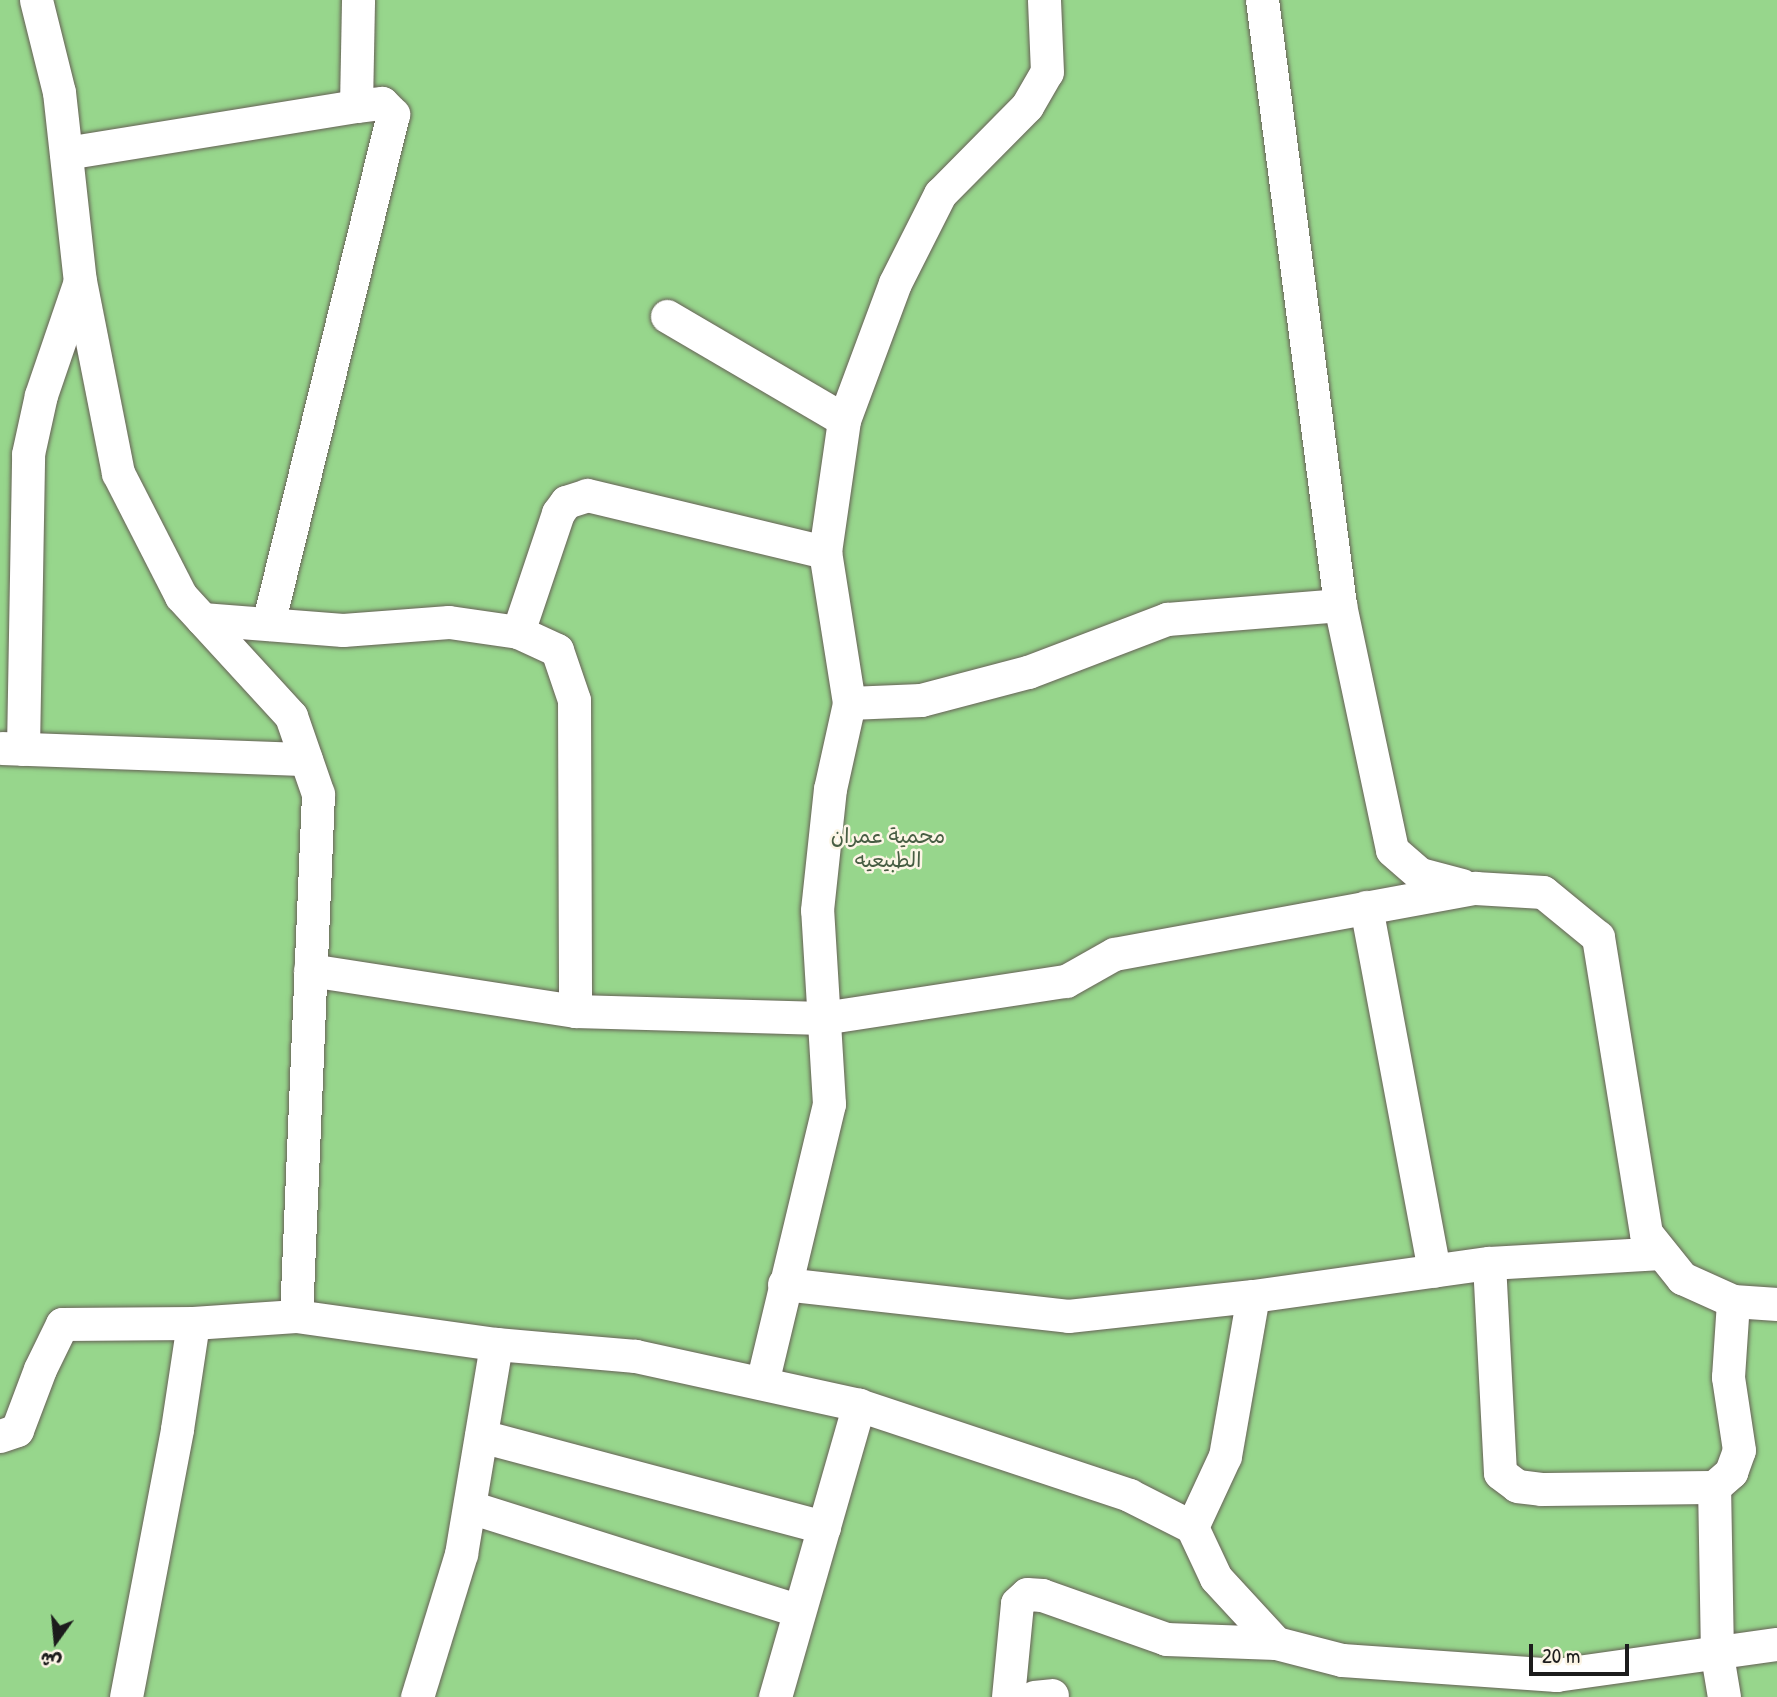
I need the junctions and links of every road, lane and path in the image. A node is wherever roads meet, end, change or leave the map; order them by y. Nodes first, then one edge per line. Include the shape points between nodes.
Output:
1 (36, 0) edge
2 (358, 0) edge
3 (1044, 0) edge
4 (1262, 0) edge
5 (356, 106) junction
6 (66, 153) junction
7 (80, 281) junction
8 (667, 316) dead end
9 (844, 420) junction
10 (825, 552) junction
11 (1340, 605) junction
12 (202, 619) junction
13 (268, 624) junction
14 (518, 632) junction
15 (849, 704) junction
16 (11, 748) edge
17 (306, 759) junction
18 (1475, 888) junction
19 (1366, 907) junction
20 (310, 970) junction
21 (575, 1011) junction
22 (823, 1018) junction
23 (1661, 1253) junction
24 (1489, 1263) junction
25 (1434, 1270) junction
26 (784, 1284) junction
27 (1254, 1296) junction
28 (1733, 1301) junction
29 (1777, 1304) edge
30 (296, 1317) junction
31 (192, 1323) junction
32 (496, 1344) junction
33 (762, 1383) junction
34 (859, 1405) junction
35 (0, 1436) edge
36 (481, 1436) junction
37 (1714, 1487) junction
38 (470, 1507) junction
39 (824, 1527) junction
40 (1192, 1527) junction
41 (799, 1611) junction
42 (1276, 1643) junction
43 (1777, 1644) edge
44 (1717, 1655) junction
45 (422, 1694) edge
46 (126, 1697) edge
47 (775, 1697) edge
48 (1008, 1697) edge
49 (1724, 1697) edge

1 - 6 street via 59,92
2 - 5 street
3 - 9 street via 1047,72 1027,106 940,194 895,283
4 - 11 street
5 - 6 street
5 - 13 street via 382,103 393,114
6 - 7 street
7 - 12 street via 118,473 181,596
7 - 16 street via 41,395 28,454
8 - 9 street
9 - 10 street
10 - 14 street via 587,495 566,502 558,513
10 - 15 street
11 - 15 street via 1167,619 1028,671 921,700
11 - 18 street via 1392,849 1420,874
12 - 13 street
12 - 17 street via 291,716
13 - 14 street via 342,630 449,622
14 - 21 street via 557,650 574,700
15 - 22 street via 830,789 817,910
16 - 17 street
17 - 20 street via 318,794
18 - 19 street
18 - 23 street via 1543,892 1598,937 1646,1233
19 - 22 street via 1114,954 1066,981
19 - 25 street
20 - 21 street
20 - 30 street
21 - 22 street
22 - 26 street via 830,1104
23 - 24 street
23 - 28 street via 1682,1278
24 - 25 street
24 - 37 street via 1500,1473 1517,1486 1541,1489
25 - 27 street
26 - 27 street via 1068,1316
26 - 33 street
27 - 40 street via 1225,1456
28 - 29 street
28 - 37 street via 1728,1377 1739,1450 1731,1472
30 - 31 street
30 - 32 street
31 - 35 street via 62,1324 17,1430
31 - 46 street via 177,1429
32 - 33 street via 635,1356
32 - 36 street
33 - 34 street
34 - 39 street
34 - 40 street via 1129,1495
36 - 38 street
36 - 39 street
37 - 44 street
38 - 41 street
38 - 45 street
39 - 41 street
40 - 42 street via 1216,1578
41 - 47 street
42 - 44 street via 1342,1660 1556,1675
42 - 48 street via 1166,1639 1042,1595 1027,1594 1017,1603
43 - 44 street
44 - 49 street

